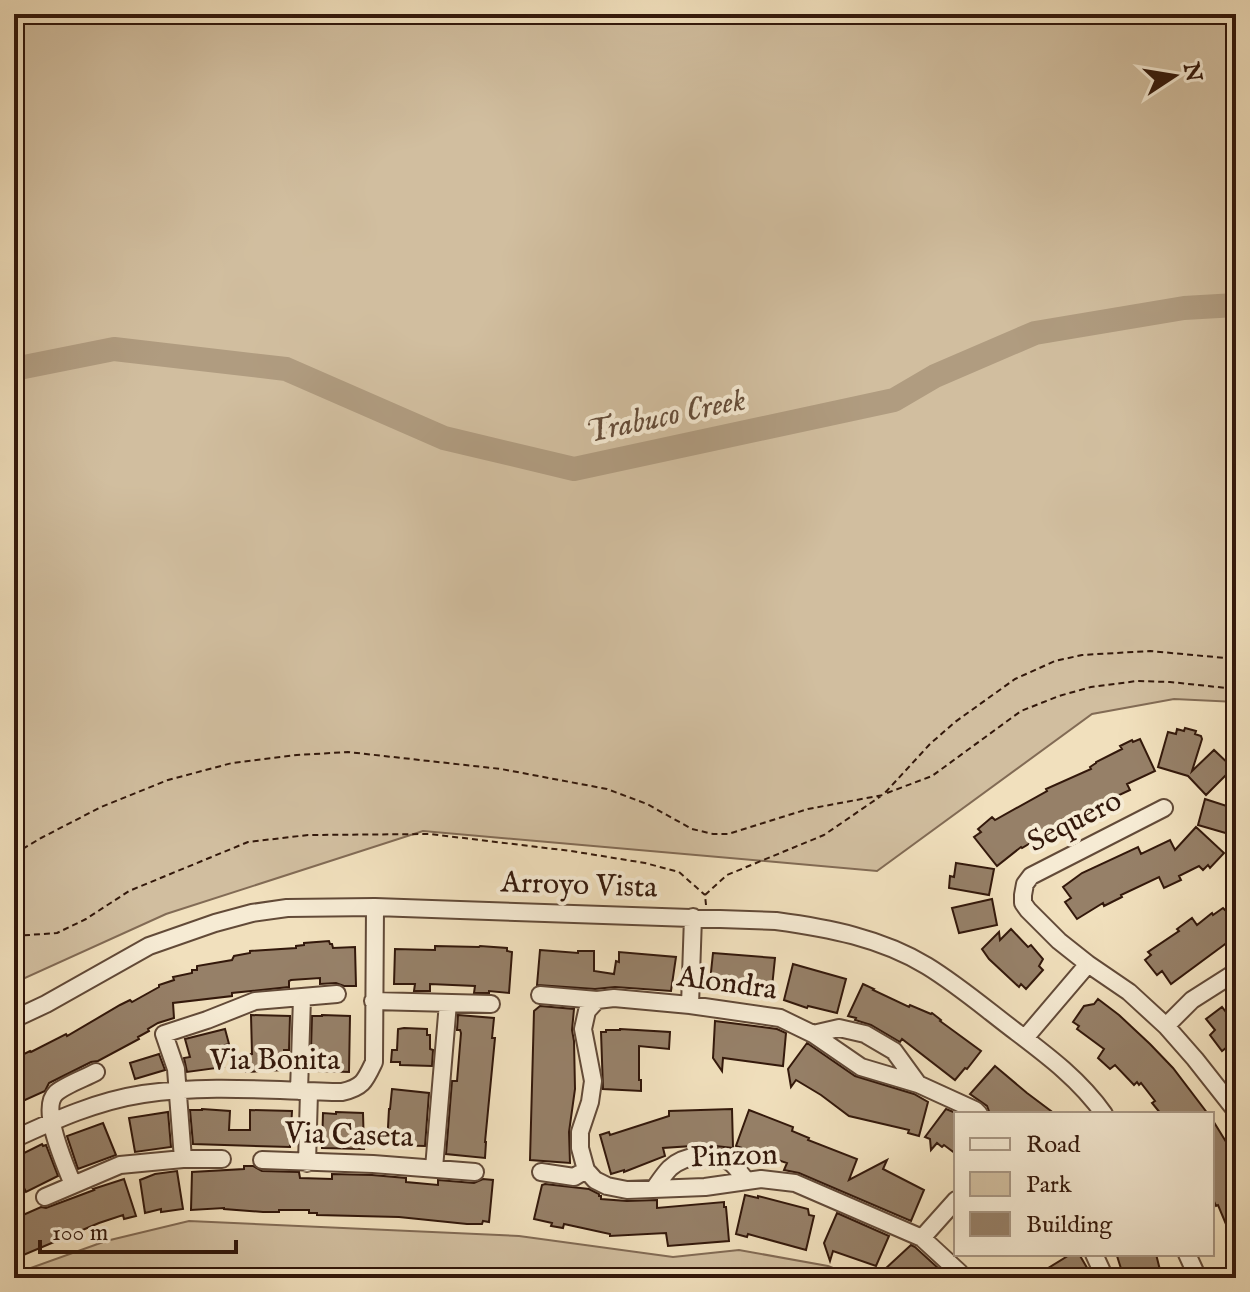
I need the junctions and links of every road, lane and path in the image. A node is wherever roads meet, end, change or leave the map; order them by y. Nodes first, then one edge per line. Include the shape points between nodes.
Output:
1 (1236, 659) edge
2 (1236, 689) edge
3 (883, 795) junction
4 (1164, 808) dead end
5 (14, 854) edge
6 (705, 895) junction
7 (375, 907) junction
8 (700, 918) junction
9 (14, 936) edge
10 (1088, 964) junction
11 (1236, 972) edge
12 (337, 994) dead end
13 (540, 995) dead end
14 (302, 998) junction
15 (597, 1000) junction
16 (373, 1001) junction
17 (448, 1003) junction
18 (491, 1004) dead end
19 (690, 1005) junction
20 (14, 1019) edge
21 (1166, 1026) junction
22 (813, 1034) junction
23 (1025, 1038) junction
24 (96, 1072) dead end
25 (918, 1084) junction
26 (178, 1090) junction
27 (304, 1091) junction
28 (1236, 1111) edge
29 (977, 1112) edge
30 (1103, 1112) edge
31 (51, 1122) junction
32 (14, 1139) edge
33 (183, 1159) junction
34 (222, 1159) dead end
35 (262, 1160) dead end
36 (307, 1163) junction
37 (434, 1168) junction
38 (586, 1170) junction
39 (475, 1172) dead end
40 (541, 1172) dead end
41 (747, 1181) junction
42 (73, 1185) junction
43 (654, 1189) junction
44 (45, 1197) dead end
45 (954, 1202) edge
46 (922, 1238) junction
47 (1095, 1256) edge
48 (1188, 1256) edge
49 (960, 1273) dead end
50 (1105, 1278) edge
51 (1198, 1278) edge

1 - 3 path via 1112,652 1043,666 1015,679 955,722
2 - 3 path via 1137,681 1081,690 1021,711 932,776
3 - 5 path via 713,834 607,789 501,769 348,752 297,755 232,763 168,780 101,807
3 - 6 path via 824,835 727,875
4 - 10 street, Sequero via 1044,868 1025,884 1023,903 1028,910
6 - 8 path
6 - 9 path via 679,872 571,851 430,834 308,835 248,842 129,891 57,933
7 - 8 street, Arroyo Vista
7 - 16 street, Via Bonita
7 - 20 street, Arroyo Vista via 287,908 215,923 149,946
8 - 19 street
8 - 23 street, Arroyo Vista via 802,924 871,941 924,964
10 - 21 street
10 - 23 street
11 - 21 street via 1192,1000
12 - 14 street
13 - 15 street, Alondra
14 - 26 street via 255,1001 164,1034
14 - 27 street
15 - 19 street, Alondra
15 - 38 street via 587,1011 583,1029 593,1081 580,1132
16 - 17 street
16 - 27 street, Via Bonita via 374,1062 365,1080 342,1092
17 - 18 street
17 - 37 street, Via Caseta
19 - 22 street, Alondra via 780,1018
21 - 28 street
22 - 25 street, Alondra via 861,1067
22 - 25 street via 839,1028 865,1034 894,1051
23 - 30 street, Arroyo Vista via 1090,1094
24 - 31 street via 55,1094
25 - 29 street, Alondra
26 - 27 street, Via Bonita
26 - 31 street, Via Bonita via 108,1102
26 - 33 street
27 - 36 street
31 - 32 street, Via Bonita
31 - 42 street
33 - 34 street
33 - 42 street via 120,1165
35 - 36 street, Via Caseta
36 - 37 street, Via Caseta
37 - 39 street, Via Caseta
38 - 40 street via 574,1177
38 - 43 street, Pinzon via 607,1186
41 - 43 street, Pinzon
41 - 43 street via 732,1163 716,1155 679,1162
41 - 46 street, Pinzon via 795,1183
42 - 44 street
45 - 46 street
46 - 49 street, Pinzon
47 - 50 street
48 - 51 street

